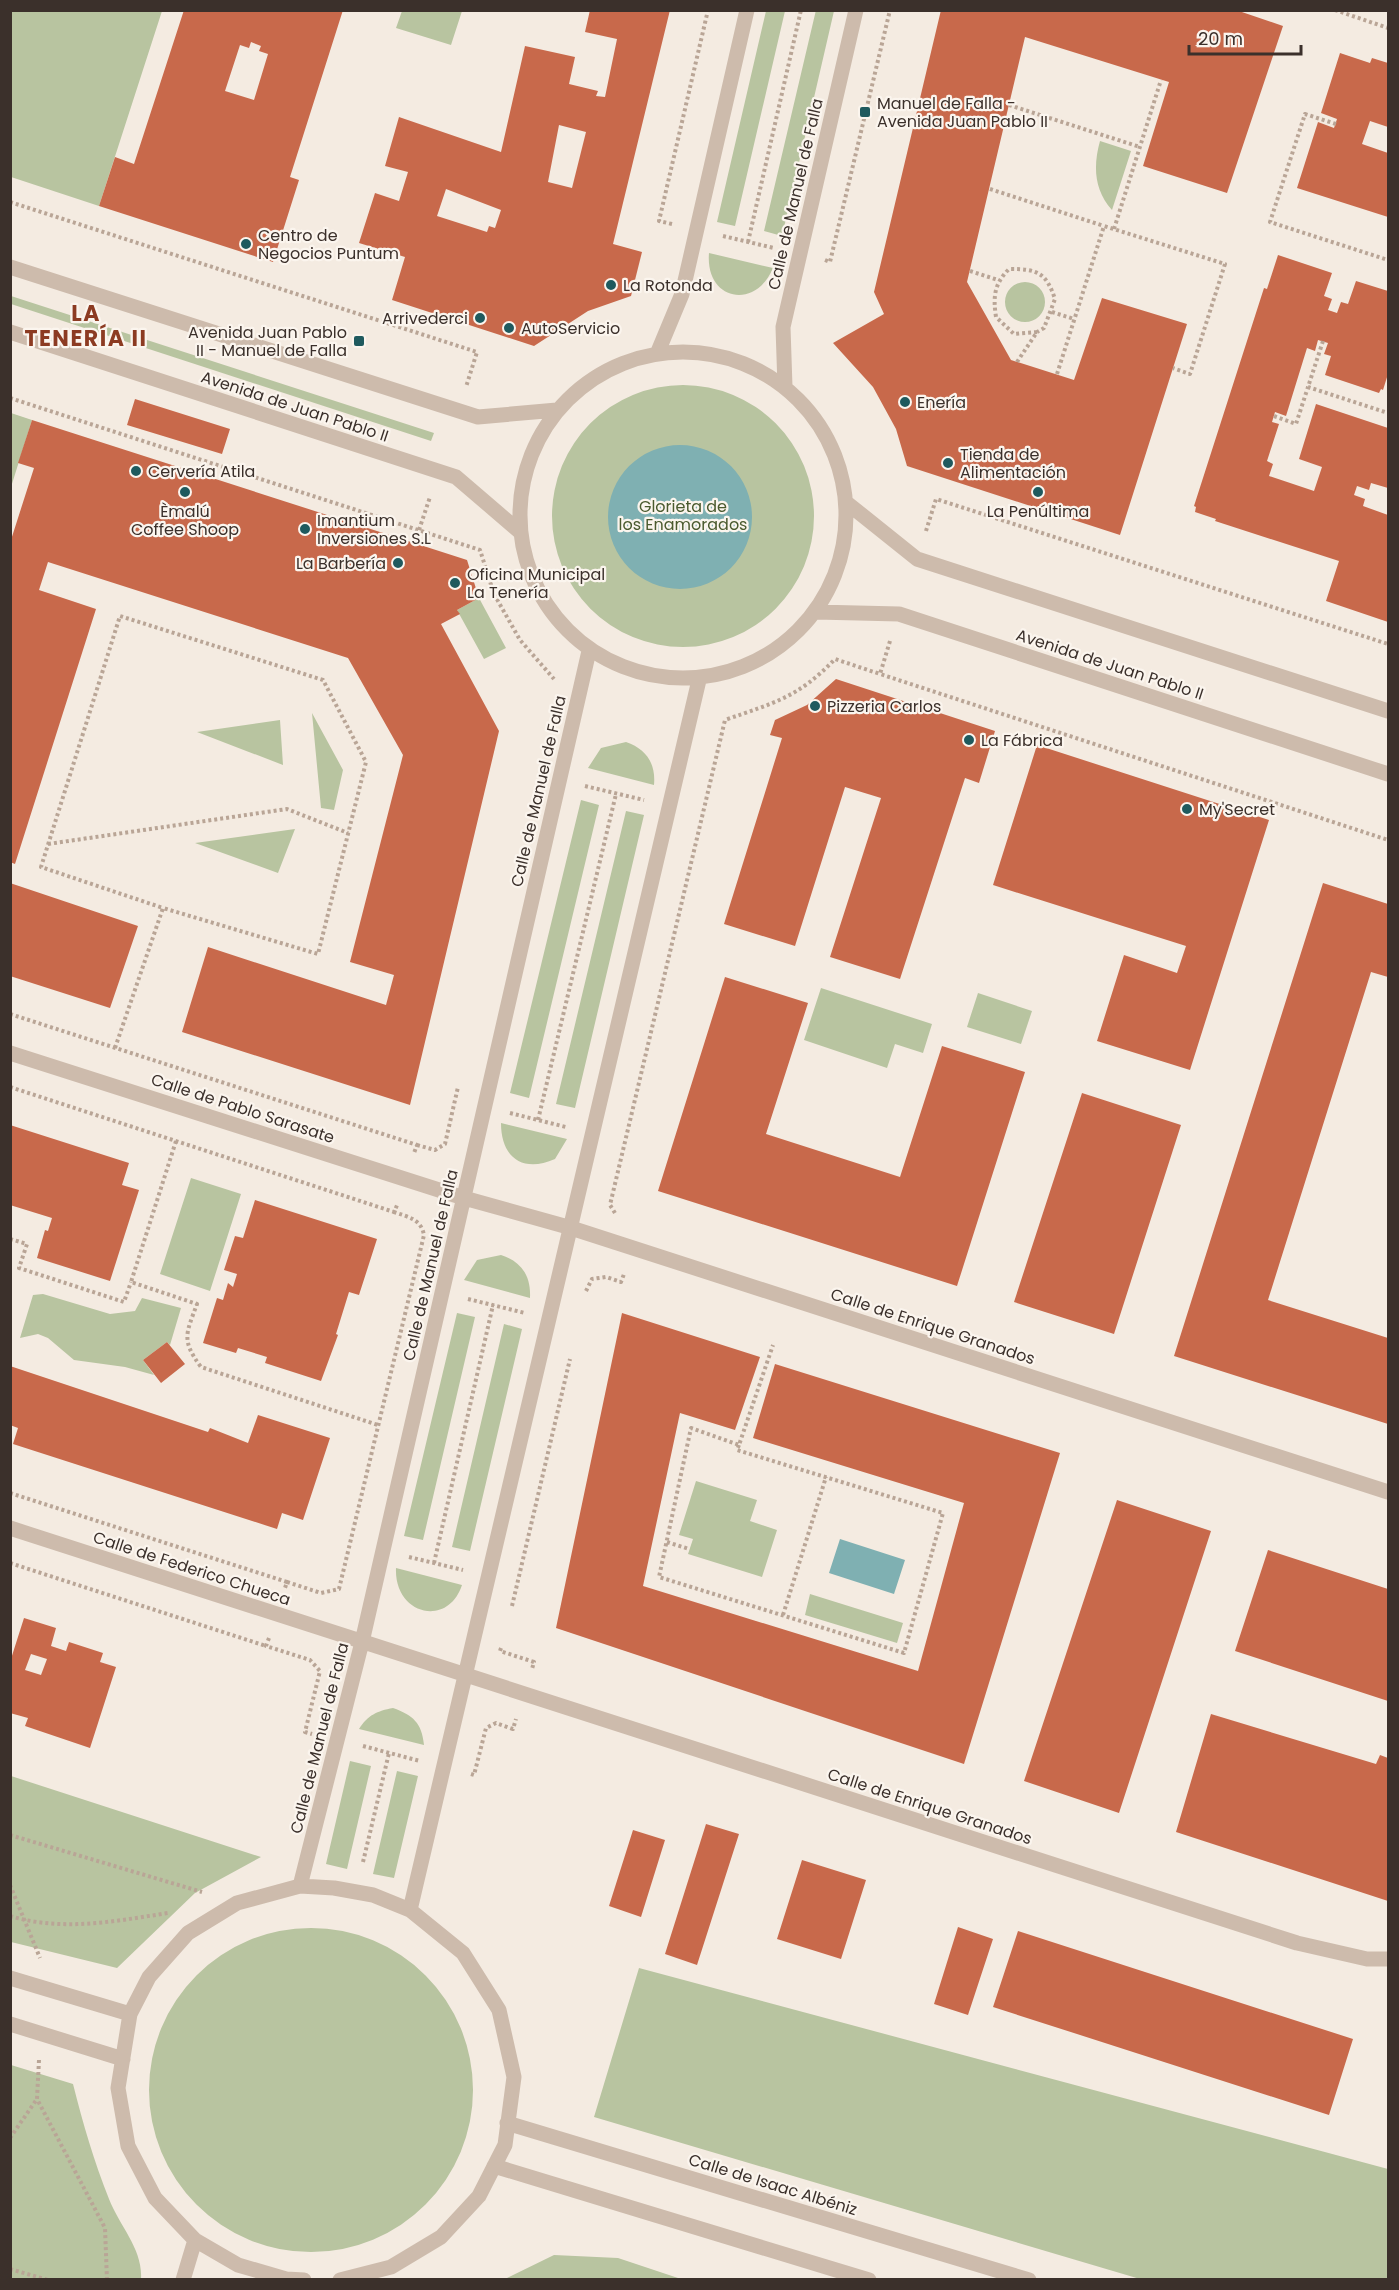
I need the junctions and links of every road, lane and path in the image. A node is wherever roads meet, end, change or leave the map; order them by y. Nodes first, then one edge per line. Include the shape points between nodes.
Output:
1 (708, 10) edge
2 (747, 10) edge
3 (801, 10) edge
4 (856, 10) edge
5 (890, 10) edge
6 (1335, 10) edge
7 (1389, 28) edge
8 (1161, 80) dead end
9 (1009, 105) dead end
10 (1335, 124) dead end
11 (1140, 147) junction
12 (990, 189) dead end
13 (10, 202) edge
14 (1104, 226) junction
15 (1114, 229) junction
16 (697, 230) junction
17 (748, 242) junction
18 (800, 254) junction
19 (1389, 260) edge
20 (10, 267) edge
21 (970, 271) dead end
22 (998, 280) junction
23 (1052, 312) junction
24 (1074, 319) junction
25 (10, 332) edge
26 (1037, 332) junction
27 (1323, 341) dead end
28 (657, 354) junction
29 (1017, 362) dead end
30 (1173, 368) dead end
31 (1057, 374) dead end
32 (785, 387) junction
33 (1308, 387) junction
34 (10, 398) edge
35 (556, 410) junction
36 (458, 411) junction
37 (1389, 413) edge
38 (1274, 416) dead end
39 (438, 472) junction
40 (847, 502) junction
41 (419, 530) junction
42 (519, 531) junction
43 (816, 612) junction
44 (589, 651) junction
45 (880, 674) dead end
46 (555, 677) dead end
47 (699, 680) junction
48 (1389, 711) edge
49 (1389, 774) edge
50 (616, 794) dead end
51 (348, 833) junction
52 (48, 844) junction
53 (163, 908) junction
54 (10, 1014) edge
55 (116, 1048) junction
56 (10, 1053) edge
57 (461, 1077) dead end
58 (10, 1087) edge
59 (455, 1100) junction
60 (484, 1107) junction
61 (538, 1120) junction
62 (591, 1133) junction
63 (176, 1141) junction
64 (626, 1141) junction
65 (417, 1145) junction
66 (406, 1180) junction
67 (464, 1198) junction
68 (394, 1212) junction
69 (623, 1215) dead end
70 (568, 1227) junction
71 (10, 1239) edge
72 (633, 1248) junction
73 (131, 1282) junction
74 (412, 1285) junction
75 (442, 1292) junction
76 (585, 1297) dead end
77 (493, 1305) junction
78 (547, 1318) junction
79 (773, 1345) dead end
80 (573, 1349) dead end
81 (378, 1425) junction
82 (739, 1445) junction
83 (826, 1477) junction
84 (1389, 1492) edge
85 (10, 1528) edge
86 (350, 1542) junction
87 (667, 1542) junction
88 (689, 1549) dead end
89 (383, 1550) junction
90 (10, 1563) edge
91 (434, 1563) junction
92 (486, 1576) junction
93 (287, 1582) dead end
94 (518, 1584) junction
95 (783, 1615) junction
96 (509, 1618) dead end
97 (503, 1640) dead end
98 (362, 1642) junction
99 (266, 1646) dead end
100 (501, 1651) dead end
101 (463, 1675) junction
102 (389, 1753) dead end
103 (10, 1835) edge
104 (363, 1862) dead end
105 (10, 1885) edge
106 (300, 1886) junction
107 (237, 1903) junction
108 (410, 1910) junction
109 (178, 1912) dead end
110 (10, 1916) edge
111 (25, 1921) junction
112 (1389, 1959) edge
113 (10, 1978) edge
114 (53, 1991) junction
115 (130, 2014) junction
116 (10, 2024) edge
117 (40, 2033) junction
118 (123, 2059) junction
119 (37, 2099) junction
120 (507, 2123) junction
121 (10, 2138) edge
122 (494, 2166) junction
123 (195, 2240) junction
124 (10, 2269) edge
125 (48, 2280) edge
126 (106, 2280) edge
127 (183, 2280) edge
128 (304, 2280) edge
129 (340, 2280) edge
130 (869, 2280) edge
131 (1029, 2280) edge

1 - 16 path via 659,221
2 - 16 street
3 - 17 path
4 - 18 street, Calle de Manuel de Falla
5 - 18 path via 830,262
6 - 7 path
8 - 11 path
9 - 11 path
10 - 19 path via 1305,114 1270,222
11 - 15 path
12 - 14 path
13 - 36 path via 477,352
14 - 15 path
14 - 24 path
15 - 30 path via 1225,264 1190,374
16 - 17 path
16 - 28 street via 682,294
17 - 18 path
18 - 32 street, Calle de Manuel de Falla via 783,327
20 - 36 street
21 - 22 path
22 - 23 path via 1009,269 1032,269 1050,282 1055,299
22 - 26 path via 993,300 996,317 1014,334
23 - 24 path
23 - 26 path via 1044,328
24 - 31 path
25 - 39 street, Avenida de Juan Pablo II
26 - 29 path
27 - 33 path
28 - 32 street via 699,352 745,364
28 - 35 street via 619,364 585,383
32 - 40 street via 816,420 836,457
33 - 37 path
33 - 38 path via 1296,424
34 - 41 path
35 - 36 street via 478,417
35 - 42 street via 536,442 521,487
39 - 41 path
39 - 42 street, Avenida de Juan Pablo II via 456,477
40 - 43 street via 846,538 833,580
40 - 48 street via 916,559
41 - 46 path via 480,550 494,594 520,640
42 - 44 street via 529,573 553,616
43 - 47 street via 789,640 753,664
43 - 49 street, Avenida de Juan Pablo II via 899,614
44 - 47 street via 627,669
44 - 60 street, Calle de Manuel de Falla
45 - 64 path via 835,659 806,687 776,704 725,720
47 - 62 street
50 - 61 path
51 - 52 path via 287,809
51 - 52 path via 366,762 323,680 120,616
51 - 53 path via 318,954
52 - 53 path via 41,867
53 - 55 path
54 - 55 path
55 - 65 path
56 - 66 street, Calle de Pablo Sarasate
57 - 59 path
58 - 63 path
59 - 60 path
59 - 65 path via 445,1144 435,1150
60 - 61 path
60 - 67 street, Calle de Manuel de Falla
61 - 62 path
62 - 64 path
62 - 70 street
63 - 68 path
63 - 73 path
64 - 69 path via 610,1205 614,1212
65 - 66 path
66 - 67 street, Calle de Pablo Sarasate
66 - 68 path
67 - 70 street, Calle de Pablo Sarasate
67 - 75 street, Calle de Manuel de Falla
68 - 74 path via 413,1219 424,1235
70 - 72 street, Calle de Enrique Granados
70 - 78 street
71 - 73 path via 27,1244 19,1268 124,1302
72 - 76 path via 621,1282 606,1277 592,1279
72 - 84 street, Calle de Enrique Granados
73 - 81 path via 197,1304 188,1330 187,1349 201,1367
74 - 75 path
74 - 81 path
75 - 77 path
75 - 89 street, Calle de Manuel de Falla
77 - 78 path
77 - 91 path
78 - 92 street
79 - 82 path
80 - 94 path
81 - 86 path
82 - 83 path via 737,1450
82 - 87 path via 691,1428
83 - 95 path
83 - 95 path via 943,1513 904,1653
85 - 98 street, Calle de Federico Chueca
86 - 89 path
86 - 93 path via 339,1589 321,1593
87 - 88 path
87 - 95 path via 659,1577
89 - 91 path
89 - 98 street, Calle de Manuel de Falla
90 - 99 path
91 - 92 path
92 - 94 path
92 - 101 street
94 - 96 path
97 - 100 path
98 - 101 street, Calle de Federico Chueca
98 - 106 street, Calle de Manuel de Falla
101 - 108 street
101 - 112 street, Calle de Enrique Granados via 1297,1943 1367,1959
102 - 104 path
103 - 107 path
105 - 111 path
106 - 107 street
106 - 108 street via 373,1895
107 - 115 street via 188,1934 149,1977
108 - 120 street via 463,1953 499,2010 514,2078
109 - 111 path via 85,1926
110 - 111 path
111 - 114 path
113 - 114 street
114 - 115 street
115 - 118 street
116 - 117 street
117 - 118 street
117 - 119 path
118 - 123 street via 118,2088 128,2146 154,2198
119 - 121 path
119 - 126 path via 105,2228
120 - 122 street via 505,2145
120 - 131 street, Calle de Isaac Albéniz
122 - 129 street via 479,2196 441,2237 392,2267
122 - 130 street
123 - 127 street
123 - 128 street via 238,2265 286,2279
124 - 125 path

